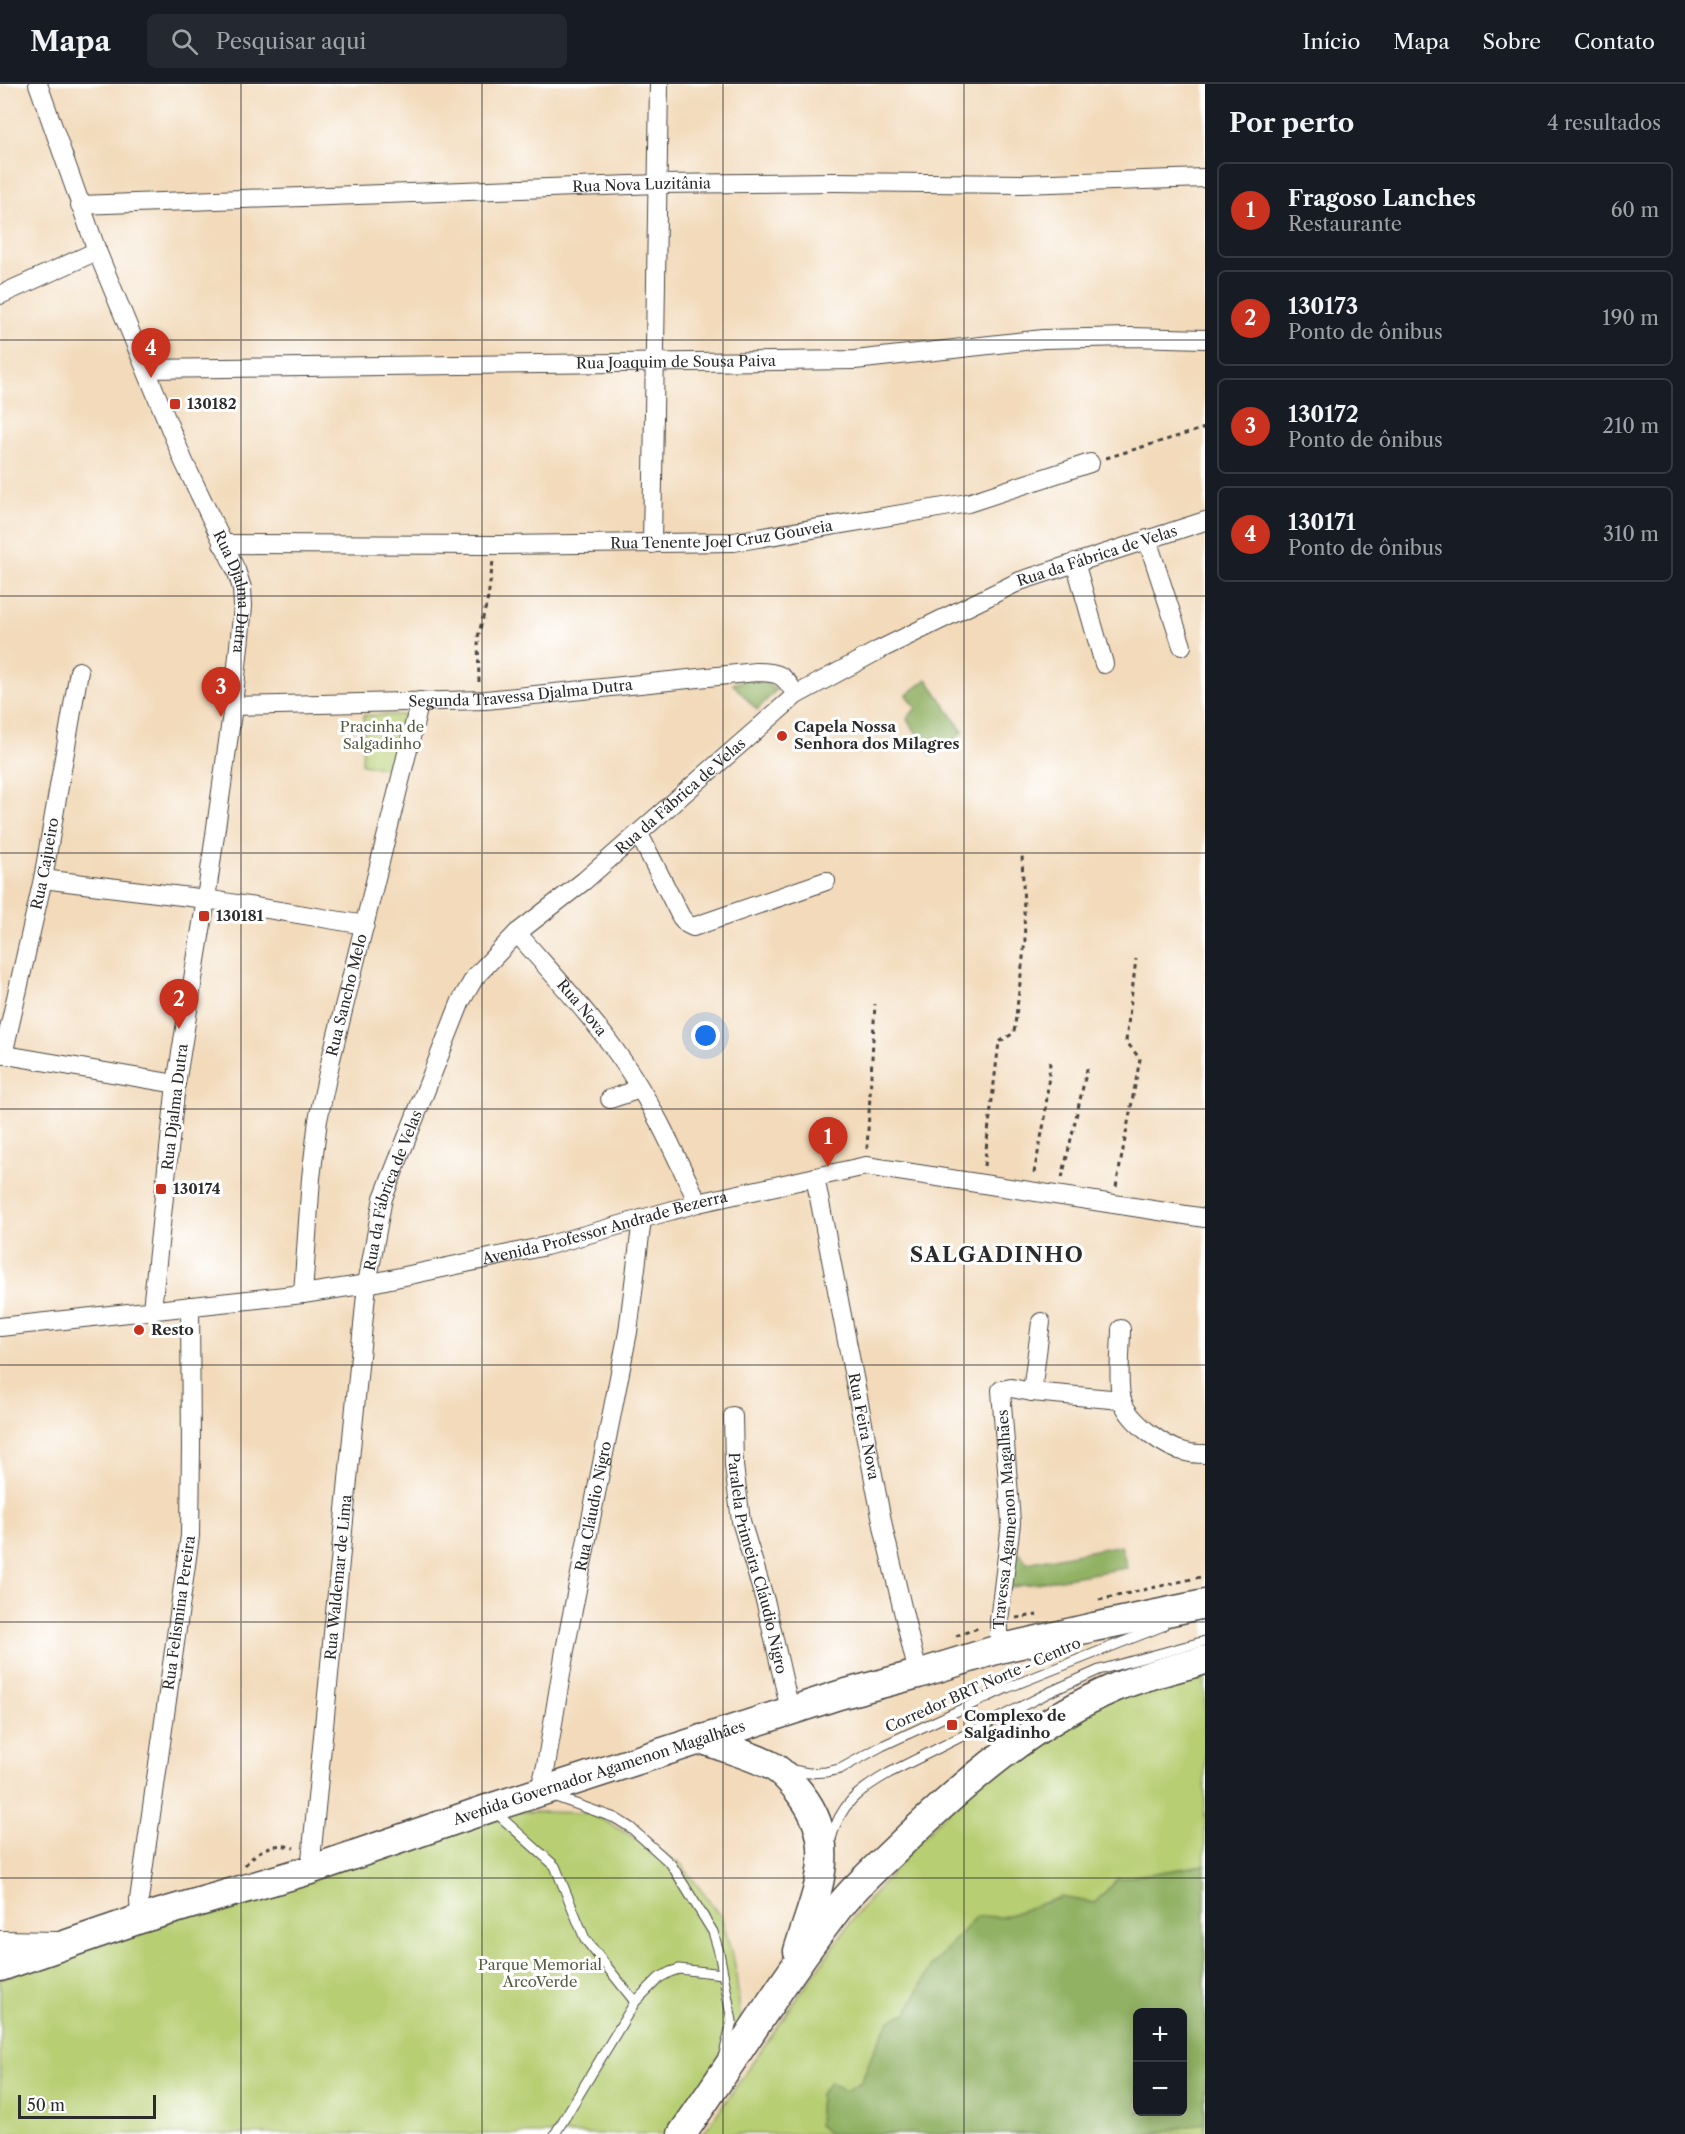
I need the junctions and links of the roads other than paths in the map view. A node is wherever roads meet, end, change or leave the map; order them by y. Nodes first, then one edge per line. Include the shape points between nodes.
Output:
1 (38, 84) edge
2 (659, 84) edge
3 (1205, 178) edge
4 (658, 184) junction
5 (80, 205) junction
6 (97, 251) junction
7 (0, 295) edge
8 (1205, 339) edge
9 (655, 363) junction
10 (146, 369) junction
11 (1090, 463) road end
12 (1205, 521) edge
13 (1147, 539) junction
14 (222, 544) junction
15 (652, 544) junction
16 (1075, 562) junction
17 (1182, 646) dead end
18 (1104, 664) dead end
19 (79, 671) dead end
20 (796, 695) junction
21 (420, 700) junction
22 (233, 706) junction
23 (639, 834) junction
24 (43, 879) junction
25 (826, 881) dead end
26 (206, 899) junction
27 (365, 925) junction
28 (517, 933) junction
29 (2, 1055) edge
30 (176, 1084) junction
31 (640, 1089) junction
32 (610, 1099) dead end
33 (815, 1177) junction
34 (698, 1203) junction
35 (1205, 1218) edge
36 (642, 1219) junction
37 (367, 1284) junction
38 (303, 1294) junction
39 (190, 1306) junction
40 (152, 1309) junction
41 (1041, 1322) dead end
42 (0, 1328) edge
43 (1121, 1329) dead end
44 (1032, 1392) junction
45 (1122, 1400) junction
46 (733, 1416) dead end
47 (1205, 1454) edge
48 (1205, 1604) edge
49 (1205, 1611) edge
50 (1180, 1619) dead end
51 (1170, 1623) dead end
52 (1205, 1641) edge
53 (999, 1649) junction
54 (1205, 1660) edge
55 (918, 1674) junction
56 (790, 1710) junction
57 (701, 1739) junction
58 (773, 1766) junction
59 (539, 1792) junction
60 (490, 1808) junction
61 (310, 1870) junction
62 (822, 1870) junction
63 (140, 1919) junction
64 (0, 1943) edge
65 (69, 1944) junction
66 (0, 1967) edge
67 (794, 1967) junction
68 (723, 1974) junction
69 (635, 2002) junction
70 (717, 2085) junction
71 (555, 2134) edge
72 (682, 2134) edge

1 - 5 street, Rua Djalma Dutra
2 - 4 street
3 - 4 street, Rua Nova Luzitânia via 1021,184
4 - 5 street, Rua Nova Luzitânia
4 - 9 street
5 - 6 street, Rua Djalma Dutra
6 - 7 street
6 - 10 street, Rua Djalma Dutra
8 - 9 street, Rua Joaquim de Sousa Paiva via 1043,339 855,360
9 - 10 street, Rua Joaquim de Sousa Paiva
9 - 15 street
10 - 14 street, Rua Djalma Dutra
11 - 15 street, Rua Tenente Joel Cruz Gouveia via 968,503 734,542
12 - 13 street, Rua da Fábrica de Velas
13 - 16 street, Rua da Fábrica de Velas
13 - 17 street
14 - 15 street, Rua Tenente Joel Cruz Gouveia
14 - 22 street, Rua Djalma Dutra via 242,588
16 - 18 street
16 - 20 street, Rua da Fábrica de Velas via 1020,581
19 - 24 street, Rua Cajueiro
20 - 21 street, Segunda Travessa Djalma Dutra via 782,676 756,672 486,700
20 - 23 street, Rua da Fábrica de Velas
21 - 22 street, Segunda Travessa Djalma Dutra
21 - 27 street, Rua Sancho Melo
22 - 26 street, Rua Djalma Dutra
23 - 25 street via 681,917 693,927
23 - 28 street, Rua da Fábrica de Velas
24 - 26 street
24 - 29 street, Rua Cajueiro
26 - 27 street
26 - 30 street, Rua Djalma Dutra
27 - 38 street, Rua Sancho Melo via 318,1120
28 - 31 street, Rua Nova via 613,1047
28 - 37 street, Rua da Fábrica de Velas via 475,977 461,1001 383,1198
29 - 30 street
30 - 40 street, Rua Djalma Dutra
31 - 32 street
31 - 34 street, Rua Nova
33 - 34 street, Avenida Professor Andrade Bezerra
33 - 35 street, Avenida Professor Andrade Bezerra via 866,1166
33 - 55 street, Rua Feira Nova via 884,1531
34 - 36 street, Avenida Professor Andrade Bezerra
36 - 37 street, Avenida Professor Andrade Bezerra via 546,1246
36 - 59 street, Rua Cláudio Nigro via 628,1332
37 - 38 street, Avenida Professor Andrade Bezerra
37 - 61 street, Rua Waldemar de Lima
38 - 39 street, Avenida Professor Andrade Bezerra
39 - 40 street, Avenida Professor Andrade Bezerra
39 - 63 street, Rua Felismina Pereira via 190,1536 139,1900
40 - 42 street, Avenida Professor Andrade Bezerra
41 - 44 street
43 - 45 street
44 - 45 street
44 - 53 street, Travessa Agamenon Magalhães via 1011,1388 1000,1393 1011,1523
45 - 47 street via 1131,1416 1163,1442 1185,1452
46 - 56 street, Paralela Primeira Cláudio Nigro via 741,1521 766,1604
48 - 53 highway, Avenida Governador Agamenon Magalhães
49 - 50 lane
51 - 58 lane, Corredor BRT Norte - Centro via 1007,1688 840,1769 808,1773
52 - 62 lane via 1099,1670 862,1788 836,1821
53 - 55 highway, Avenida Governador Agamenon Magalhães
54 - 67 highway via 1115,1688 1065,1713 1014,1746 956,1791 844,1901
55 - 56 highway, Avenida Governador Agamenon Magalhães
56 - 57 highway, Avenida Governador Agamenon Magalhães
57 - 58 highway
57 - 59 highway, Avenida Governador Agamenon Magalhães
58 - 62 highway via 797,1788 818,1821
59 - 60 highway, Avenida Governador Agamenon Magalhães
59 - 68 lane via 615,1818 671,1864 713,1932
60 - 61 highway, Avenida Governador Agamenon Magalhães
60 - 69 lane via 555,1866 585,1939
61 - 63 highway, Avenida Governador Agamenon Magalhães
62 - 67 highway
63 - 65 highway, Avenida Governador Agamenon Magalhães
64 - 65 main road
65 - 66 highway, Avenida Governador Agamenon Magalhães
67 - 70 highway
68 - 69 lane via 679,1969 659,1978
68 - 70 lane via 732,2021
69 - 71 lane
70 - 72 highway

